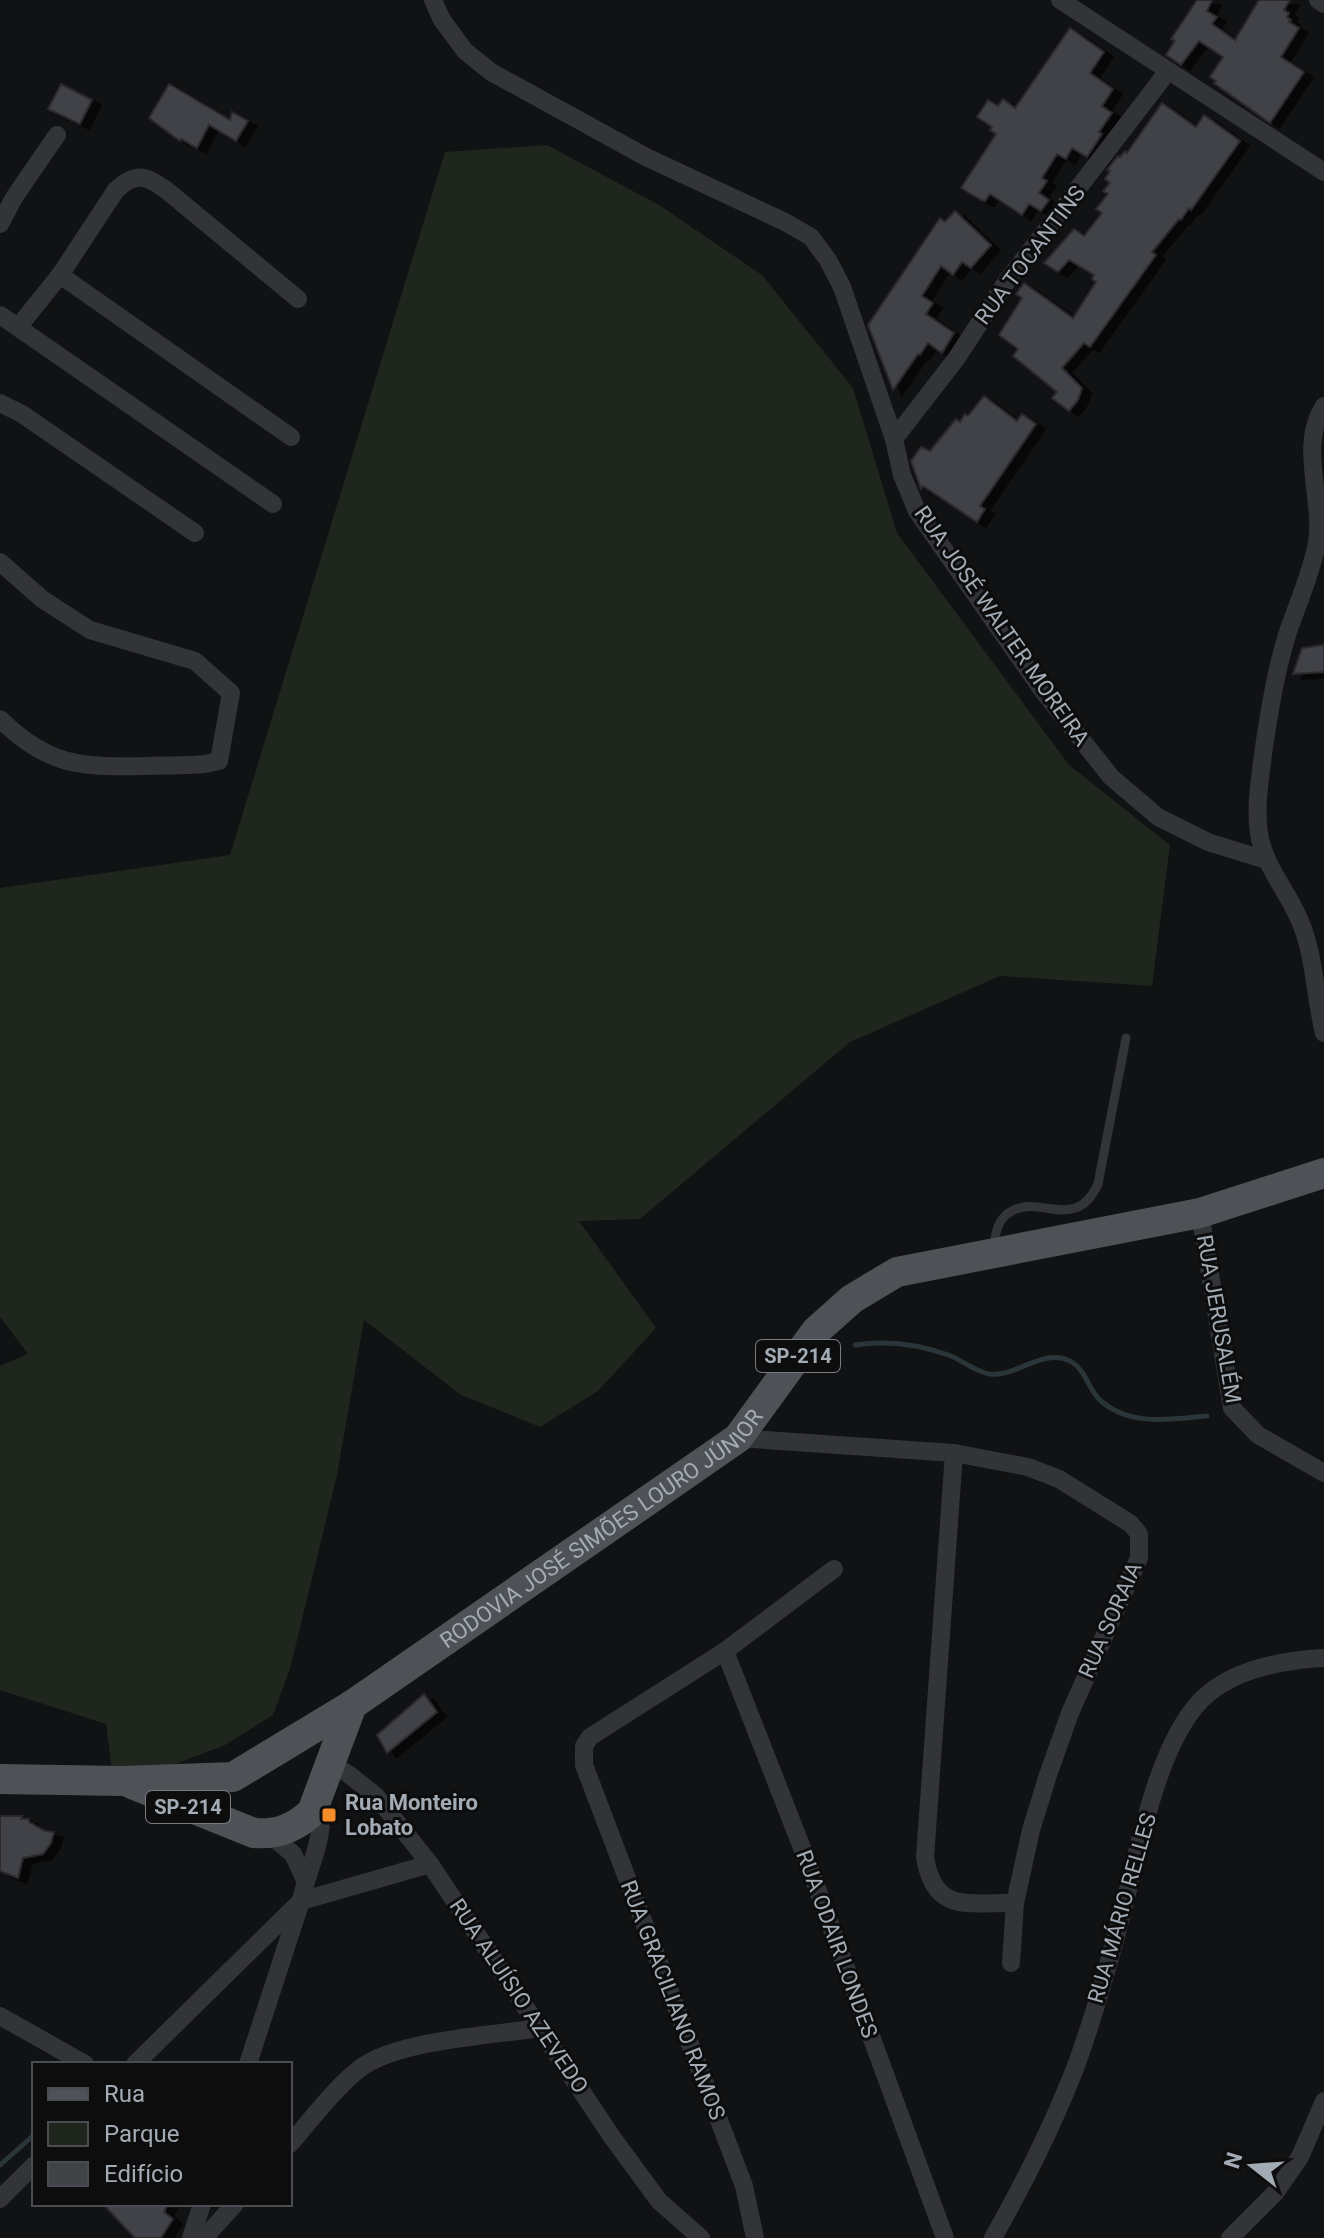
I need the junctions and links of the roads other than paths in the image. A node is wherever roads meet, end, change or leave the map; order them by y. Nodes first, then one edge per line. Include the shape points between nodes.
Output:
1 (433, 0) edge
2 (1060, 0) edge
3 (1318, 0) edge
4 (1324, 4) edge
5 (1168, 71) junction
6 (57, 135) dead end
7 (1324, 172) edge
8 (0, 224) edge
9 (60, 275) junction
10 (298, 299) dead end
11 (0, 315) edge
12 (19, 326) junction
13 (0, 403) edge
14 (1324, 406) edge
15 (291, 437) dead end
16 (894, 439) junction
17 (273, 504) dead end
18 (195, 533) dead end
19 (0, 562) edge
20 (0, 719) edge
21 (1266, 860) junction
22 (1324, 1033) edge
23 (1126, 1038) dead end
24 (1324, 1173) edge
25 (1200, 1213) junction
26 (992, 1253) junction
27 (738, 1438) junction
28 (954, 1453) junction
29 (1324, 1473) edge
30 (834, 1569) dead end
31 (725, 1651) junction
32 (1324, 1658) edge
33 (352, 1705) junction
34 (289, 1744) junction
35 (329, 1763) junction
36 (233, 1777) junction
37 (0, 1779) edge
38 (123, 1781) junction
39 (320, 1794) junction
40 (261, 1834) junction
41 (430, 1864) junction
42 (305, 1880) junction
43 (301, 1901) junction
44 (1015, 1903) junction
45 (1011, 1963) dead end
46 (0, 2016) edge
47 (541, 2028) junction
48 (81, 2062) edge
49 (137, 2062) edge
50 (249, 2062) edge
51 (1324, 2101) edge
52 (292, 2142) edge
53 (32, 2167) edge
54 (0, 2199) edge
55 (201, 2206) edge
56 (233, 2206) edge
57 (191, 2238) edge
58 (204, 2238) edge
59 (701, 2238) edge
60 (755, 2238) edge
61 (945, 2238) edge
62 (993, 2238) edge
63 (1230, 2238) edge

1 - 16 street, RUA JOSÉ WALTER MOREIRA via 465,51 491,72 646,157 811,237 842,287
2 - 5 street
3 - 4 street
5 - 7 street
5 - 16 street, RUA TOCANTINS
6 - 8 street
9 - 10 street via 116,190 136,177 165,189
9 - 12 street
9 - 15 street
11 - 12 street
12 - 17 street
13 - 18 street
14 - 21 street via 1313,435 1318,541 1272,694 1258,793
16 - 21 street, RUA JOSÉ WALTER MOREIRA via 917,511 1043,691 1111,777 1158,817 1208,842
19 - 20 street via 42,599 90,630 195,661 231,693 219,761 205,764 67,762 21,740
21 - 22 street via 1303,926
23 - 26 lane via 1091,1200 1078,1209 1021,1207 1005,1215
24 - 25 main road, RODOVIA JOSÉ SIMÕES LOURO JÚNIOR / SP-214
25 - 26 main road, RODOVIA JOSÉ SIMÕES LOURO JÚNIOR / SP-214
25 - 29 street, RUA JERUSALÉM via 1232,1408 1258,1435
26 - 27 main road, RODOVIA JOSÉ SIMÕES LOURO JÚNIOR / SP-214 via 897,1272 852,1299 816,1331
27 - 28 street, RUA SORAIA
27 - 33 main road, RODOVIA JOSÉ SIMÕES LOURO JÚNIOR / SP-214
28 - 44 street via 925,1857 933,1887 941,1895
28 - 44 street, RUA SORAIA via 1028,1467 1059,1479 1131,1524 1141,1545 1066,1725 1031,1830
30 - 31 street
31 - 60 street, RUA GRACILIANO RAMOS via 590,1737 584,1765 744,2186
31 - 61 street, RUA ODAIR LONDES
32 - 62 street, RUA MÁRIO RELLES via 1264,1667 1236,1679 1209,1693 1186,1720 1154,1795 1078,2060 1029,2176
33 - 34 main road, RODOVIA JOSÉ SIMÕES LOURO JÚNIOR / SP-214
33 - 35 main road
34 - 35 main road
34 - 36 main road, RODOVIA JOSÉ SIMÕES LOURO JÚNIOR / SP-214
35 - 39 main road
35 - 41 street, RUA ALUÍSIO AZEVEDO via 376,1796
36 - 38 main road, RODOVIA JOSÉ SIMÕES LOURO JÚNIOR / SP-214
36 - 40 main road via 225,1804 229,1815
37 - 38 main road, RODOVIA JOSÉ SIMÕES LOURO JÚNIOR / SP-214
38 - 40 main road, RODOVIA JOSÉ SIMÕES LOURO JÚNIOR / SP-214
39 - 40 main road via 301,1822
39 - 42 street via 322,1832
40 - 42 street via 293,1854
41 - 43 street
41 - 47 street, RUA ALUÍSIO AZEVEDO
42 - 43 street
43 - 49 street
43 - 50 street
44 - 45 street, RUA SORAIA
46 - 48 street
47 - 52 street via 378,2056 358,2069
47 - 59 street, RUA ALUÍSIO AZEVEDO via 659,2201
51 - 63 street via 1300,2157 1275,2193
53 - 54 street
55 - 57 street
56 - 58 street

